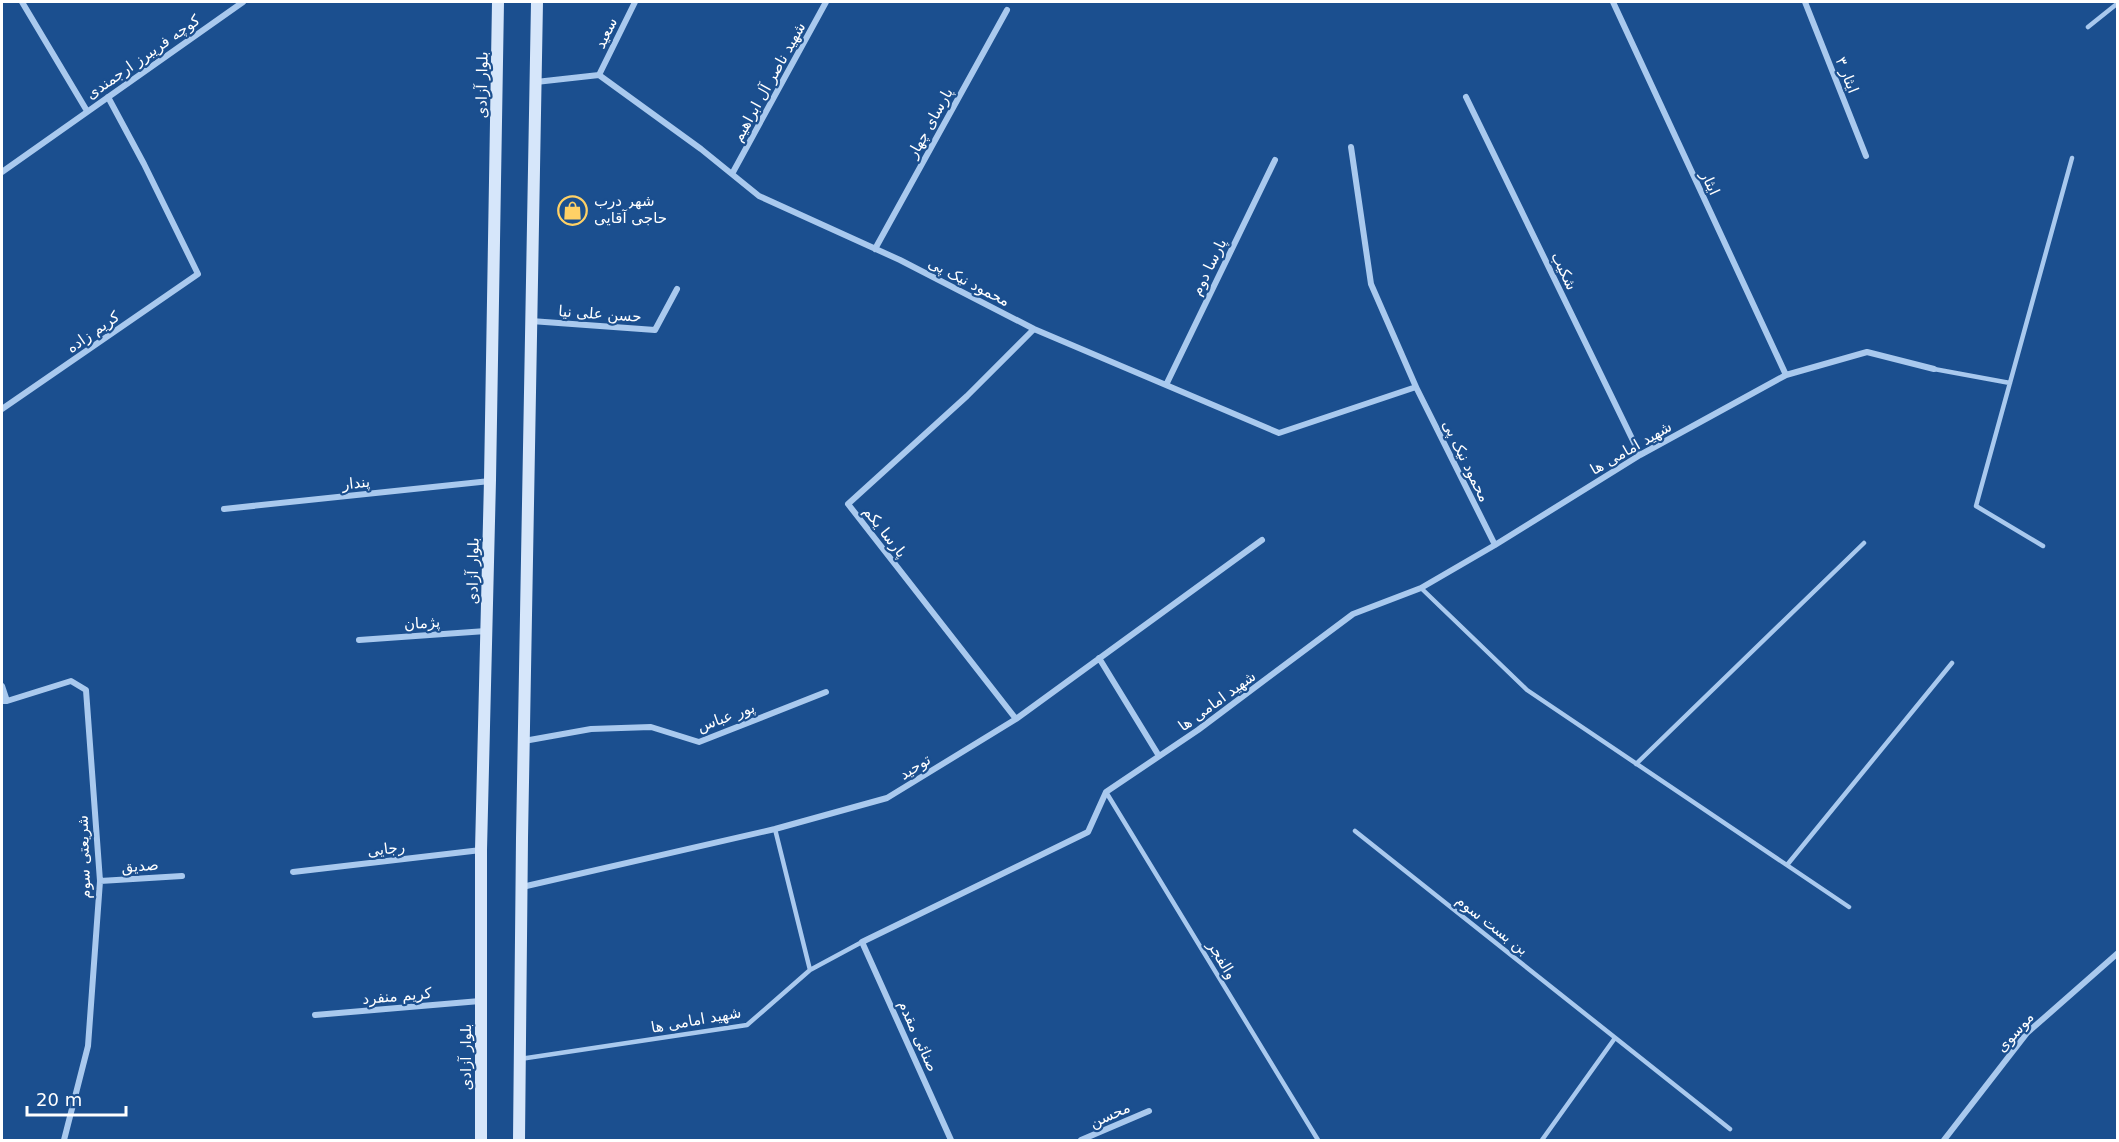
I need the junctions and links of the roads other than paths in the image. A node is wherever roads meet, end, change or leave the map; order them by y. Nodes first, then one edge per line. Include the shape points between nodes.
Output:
1 (22, 2) edge
2 (243, 2) edge
3 (498, 2) edge
4 (537, 2) edge
5 (635, 2) edge
6 (826, 2) edge
7 (1613, 2) edge
8 (1805, 2) edge
9 (2118, 3) edge
10 (1007, 10) dead end
11 (2088, 27) dead end
12 (599, 75) junction
13 (535, 82) junction
14 (108, 97) junction
15 (1466, 97) dead end
16 (87, 111) junction
17 (1351, 147) dead end
18 (1866, 156) dead end
19 (2072, 158) dead end
20 (1275, 160) dead end
21 (2, 172) edge
22 (732, 174) junction
23 (875, 249) junction
24 (677, 289) dead end
25 (531, 321) junction
26 (1034, 329) junction
27 (1934, 369) joint
28 (1786, 375) junction
29 (2010, 383) junction
30 (1166, 385) junction
31 (1416, 387) junction
32 (2, 410) edge
33 (1640, 455) junction
34 (490, 480) junction
35 (224, 509) dead end
36 (1262, 540) dead end
37 (1864, 543) dead end
38 (1495, 545) junction
39 (2043, 546) dead end
40 (1421, 588) junction
41 (486, 631) junction
42 (359, 640) dead end
43 (1100, 658) junction
44 (1952, 663) dead end
45 (2, 686) edge
46 (826, 692) dead end
47 (4, 701) edge
48 (1016, 719) junction
49 (524, 741) junction
50 (1159, 756) junction
51 (1636, 764) junction
52 (1106, 792) junction
53 (775, 829) junction
54 (1355, 831) dead end
55 (481, 850) junction
56 (1787, 865) junction
57 (293, 872) dead end
58 (182, 876) dead end
59 (100, 881) junction
60 (522, 887) junction
61 (1849, 907) dead end
62 (862, 942) junction
63 (2118, 953) edge
64 (810, 970) junction
65 (481, 1001) junction
66 (315, 1015) dead end
67 (1615, 1038) junction
68 (520, 1059) junction
69 (1149, 1110) dead end
70 (1730, 1128) dead end
71 (64, 1140) edge
72 (481, 1140) edge
73 (519, 1140) edge
74 (951, 1140) edge
75 (1081, 1140) edge
76 (1318, 1140) edge
77 (1542, 1140) edge
78 (1944, 1140) edge

1 - 16 street
2 - 14 street, کوچه فریبرز ارجمندی
3 - 34 main road, بلوار آزادی
4 - 13 main road
5 - 12 street, سعید
6 - 22 street, شهید ناصر آل ابراهیم
7 - 28 street, ایثار
8 - 18 street, ایثار ۳
9 - 11 lane
10 - 23 street, پارسای چهار
12 - 13 street
12 - 22 street, محمود نیک پی
13 - 25 main road
14 - 16 street, کوچه فریبرز ارجمندی
14 - 32 street, کریم زاده via 198,274
15 - 33 street, شکیب
16 - 21 street, کوچه فریبرز ارجمندی
17 - 31 street, محمود نیک پی via 1371,284
19 - 29 lane
20 - 30 street, پارسا دوم
22 - 23 street, محمود نیک پی via 759,196
23 - 26 street, محمود نیک پی
24 - 25 street, حسن علی نیا via 655,330
25 - 49 main road
26 - 30 street, محمود نیک پی
26 - 48 street, پارسا یکم via 848,504
27 - 28 street, شهید امامی ها via 1867,352
27 - 29 lane
28 - 33 street, شهید امامی ها
29 - 39 lane via 1976,506
30 - 31 street, محمود نیک پی via 1279,433
31 - 38 street, محمود نیک پی
33 - 38 street, شهید امامی ها
34 - 35 street, پندار
34 - 41 main road, بلوار آزادی
36 - 43 street, توحید
37 - 51 lane
38 - 40 street, شهید امامی ها
40 - 50 street, شهید امامی ها via 1353,614
40 - 51 lane via 1527,690
41 - 42 street, پژمان
41 - 55 main road, بلوار آزادی
43 - 48 street, توحید
43 - 50 street
44 - 56 lane
45 - 47 street
46 - 49 street, پور عباس via 699,742 651,728 591,729
47 - 59 street, شریعتی سوم via 71,681 86,690
48 - 53 street, توحید via 887,798
49 - 60 main road
50 - 52 street, شهید امامی ها
51 - 56 lane
52 - 62 street, شهید امامی ها via 1088,832
52 - 76 lane, والفجر
53 - 60 street, توحید
53 - 64 lane
54 - 67 lane, بن بست سوم
55 - 57 street, رجایی
55 - 65 main road, بلوار آزادی
56 - 61 lane
58 - 59 street, صدیق
59 - 71 street, شریعتی سوم via 88,1046
60 - 68 main road
62 - 64 lane, شهید امامی ها
62 - 74 street, صنائی مقدم
63 - 78 street, موسوی via 2027,1033
64 - 68 lane, شهید امامی ها via 747,1025
65 - 66 street, کریم منفرد
65 - 72 main road, بلوار آزادی
67 - 70 lane, بن بست سوم
67 - 77 lane
68 - 73 main road
69 - 75 street, محسن

